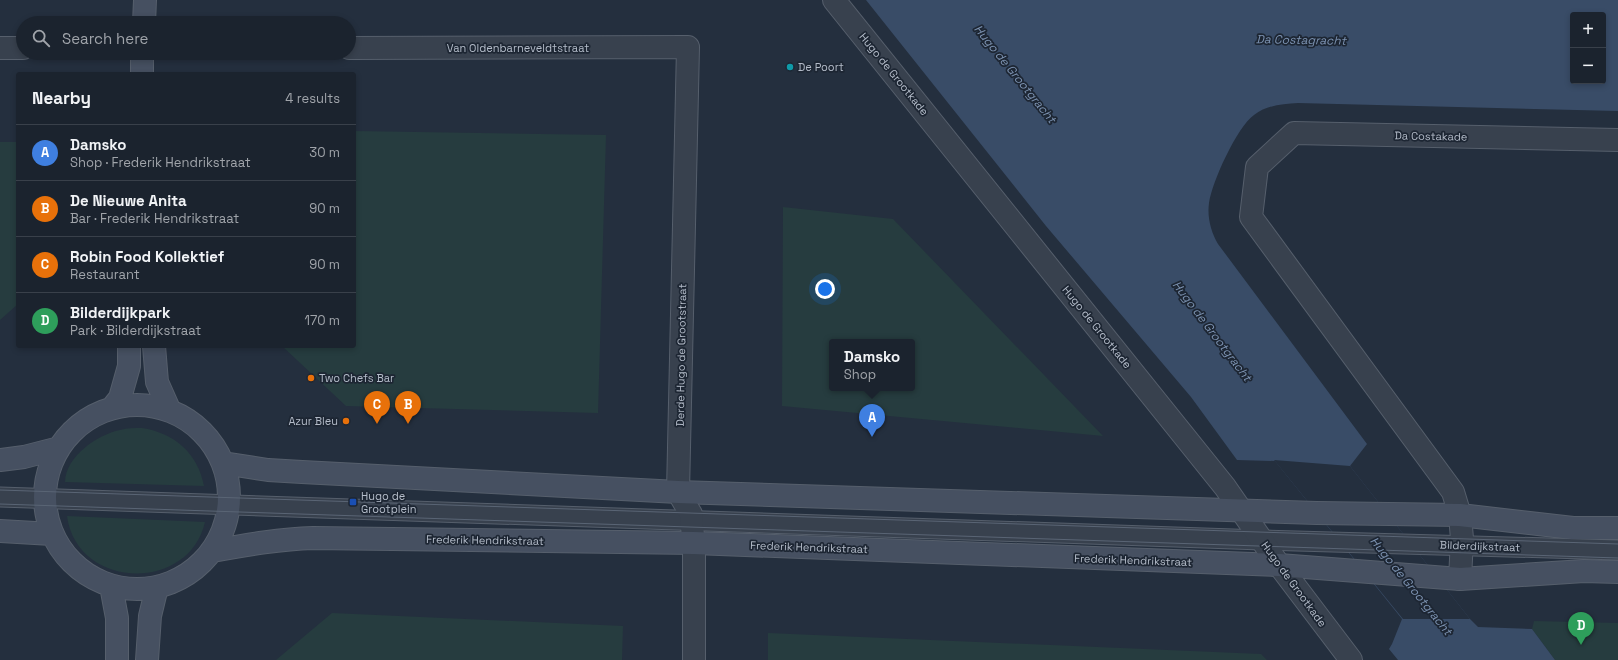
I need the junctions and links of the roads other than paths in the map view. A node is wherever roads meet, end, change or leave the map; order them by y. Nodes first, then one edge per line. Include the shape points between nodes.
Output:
1 (145, 0) edge
2 (834, 0) edge
3 (144, 16) edge
4 (688, 47) joint
5 (0, 48) edge
6 (16, 48) edge
7 (356, 48) edge
8 (142, 60) edge
9 (142, 72) edge
10 (1618, 140) edge
11 (129, 348) edge
12 (154, 348) edge
13 (112, 408) junction
14 (169, 409) junction
15 (59, 448) junction
16 (0, 460) edge
17 (222, 463) junction
18 (678, 492) junction
19 (0, 497) edge
20 (45, 499) junction
21 (230, 505) junction
22 (1240, 510) junction
23 (1460, 515) junction
24 (692, 520) junction
25 (1618, 528) edge
26 (0, 531) edge
27 (52, 534) junction
28 (1262, 540) junction
29 (1341, 542) joint
30 (694, 543) junction
31 (1462, 545) junction
32 (1618, 550) edge
33 (212, 551) junction
34 (1279, 565) junction
35 (1618, 572) edge
36 (1460, 579) junction
37 (111, 586) junction
38 (157, 587) junction
39 (117, 660) edge
40 (147, 660) edge
41 (694, 660) edge
42 (1351, 660) edge

1 - 3 street
2 - 22 street, Hugo de Grootkade via 1220,481
4 - 7 street, Van Oldenbarneveldtstraat
4 - 18 street, Derde Hugo de Grootstraat
5 - 6 street
8 - 9 street
10 - 23 street, Da Costakade via 1294,133 1257,168 1251,217 1453,492
11 - 13 street via 129,366 120,398
12 - 14 street via 157,382
13 - 14 street via 140,404
13 - 15 street via 91,416 73,430
14 - 17 street via 200,428 212,442
15 - 16 street
15 - 20 street via 50,466
17 - 18 street via 268,470
17 - 21 street via 227,474
18 - 22 street
18 - 24 street
19 - 20 lane
20 - 21 lane
20 - 27 street
21 - 24 lane, Frederik Hendrikstraat
21 - 33 street via 225,524
22 - 23 street
22 - 28 street, Hugo de Grootkade
23 - 25 street via 1573,528
23 - 31 street
24 - 28 lane, Frederik Hendrikstraat
24 - 30 street
26 - 27 street
27 - 37 street via 65,554 84,572
28 - 29 lane, Frederik Hendrikstraat
28 - 34 street, Hugo de Grootkade
29 - 31 lane, Bilderdijkstraat
30 - 33 street, Frederik Hendrikstraat via 313,538 264,541
30 - 34 street, Frederik Hendrikstraat
30 - 41 street
31 - 32 lane, Bilderdijkstraat
31 - 36 street
33 - 38 street via 200,565 185,576
34 - 36 street, Frederik Hendrikstraat
34 - 42 street, Hugo de Grootkade
35 - 36 street via 1584,571
37 - 38 street via 129,589
37 - 39 street via 117,618
38 - 40 street via 150,616

